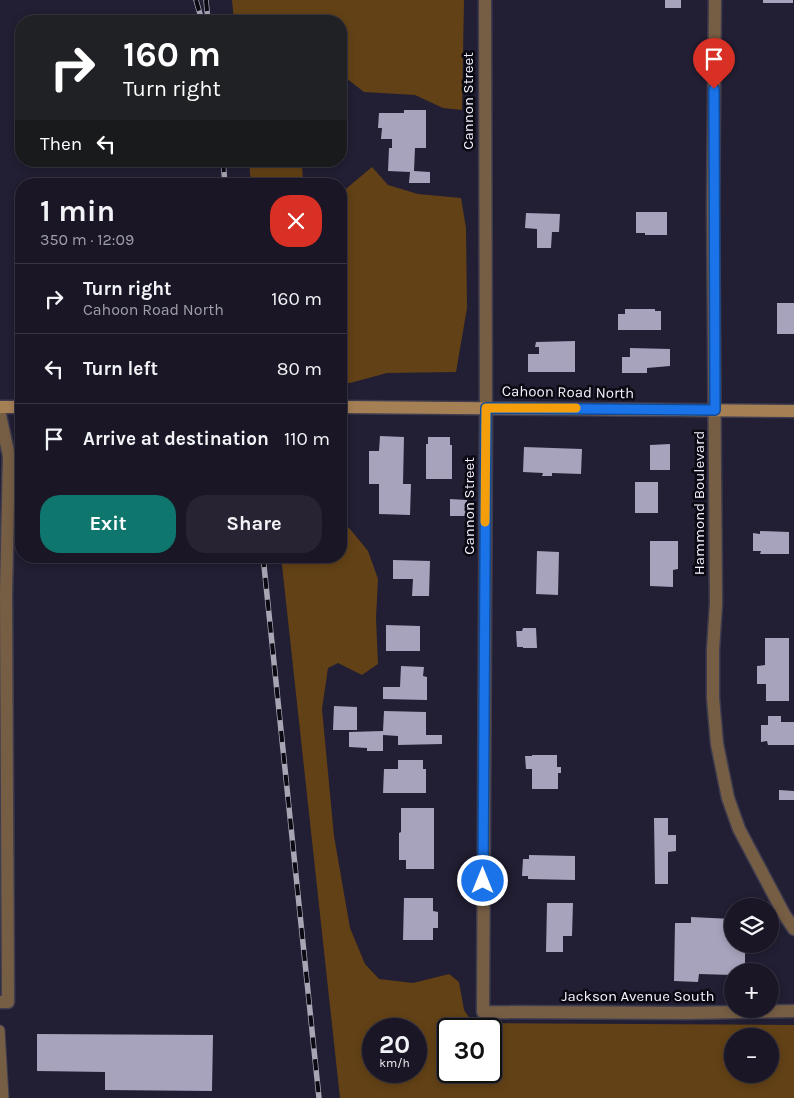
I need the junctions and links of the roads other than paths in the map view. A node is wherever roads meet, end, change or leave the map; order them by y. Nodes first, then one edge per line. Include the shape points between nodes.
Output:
1 (485, 0) edge
2 (715, 0) edge
3 (0, 407) edge
4 (15, 407) edge
5 (347, 408) edge
6 (486, 408) junction
7 (715, 410) junction
8 (794, 411) edge
9 (0, 415) edge
10 (794, 928) edge
11 (4, 1002) edge
12 (794, 1011) edge
13 (483, 1012) joint
14 (0, 1030) edge
15 (4, 1098) edge

1 - 6 street, Cannon Street
2 - 7 street, Hammond Boulevard
3 - 4 main road
5 - 6 main road, Cahoon Road North
6 - 7 main road, Cahoon Road North
6 - 13 street, Cannon Street
7 - 8 main road, Cahoon Road North
7 - 10 street, Hammond Boulevard via 713,698 717,744 728,798 739,829
9 - 11 street via 9,456
12 - 13 street, Jackson Avenue South
14 - 15 lane

